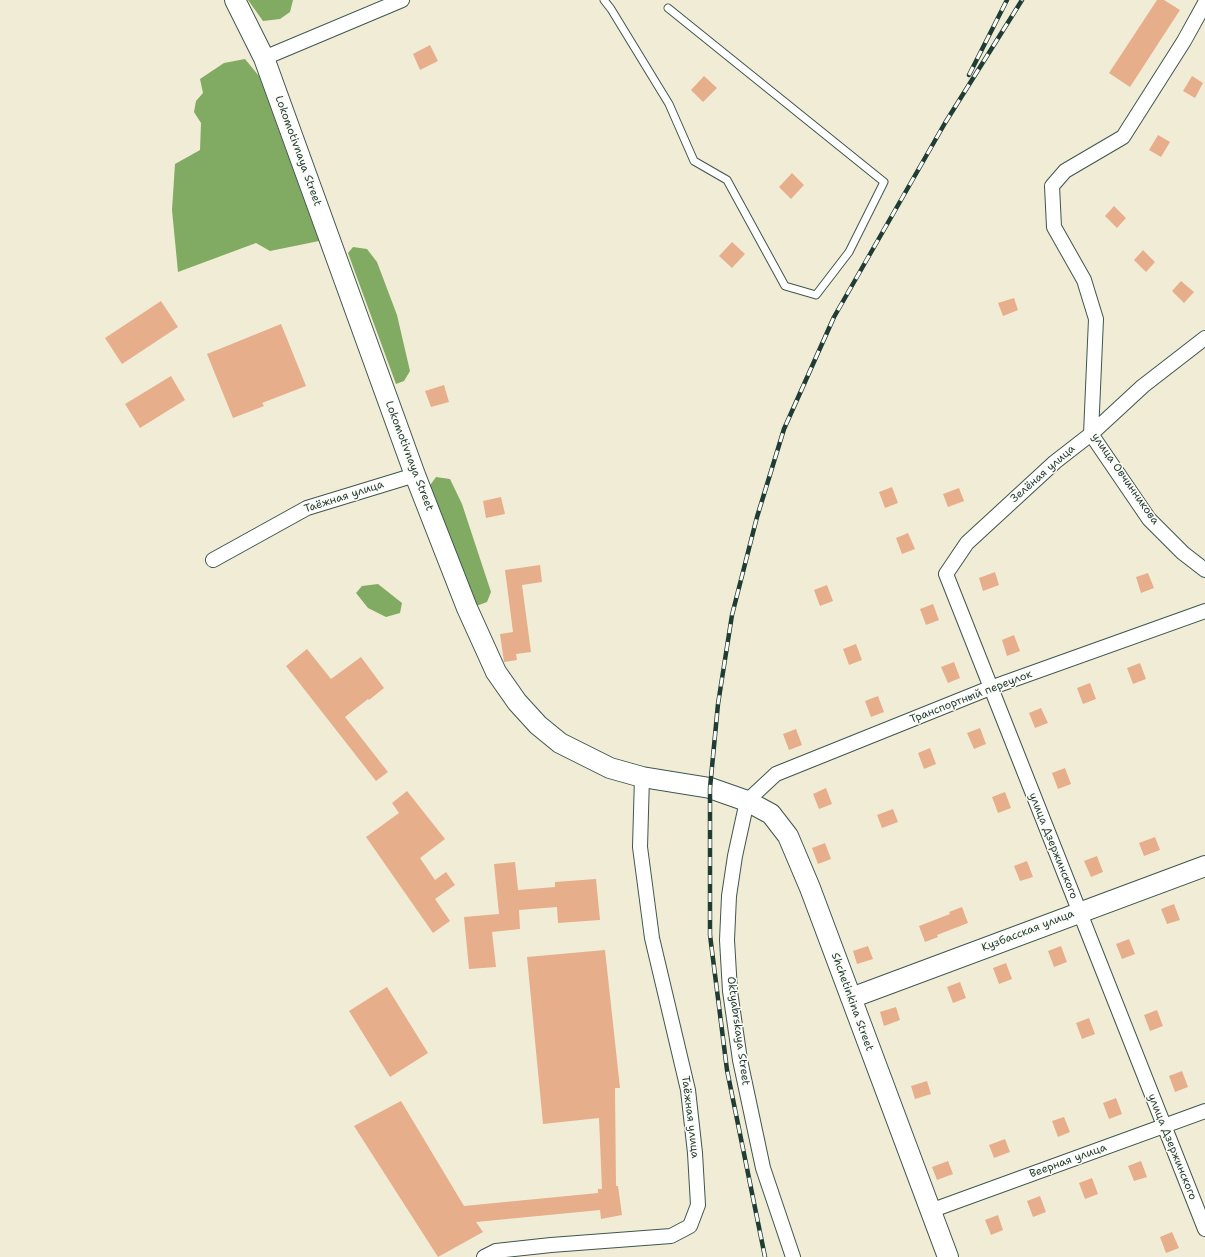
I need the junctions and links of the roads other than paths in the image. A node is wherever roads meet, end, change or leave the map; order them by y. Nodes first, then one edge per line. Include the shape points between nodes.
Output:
1 (235, 0) edge
2 (604, 0) edge
3 (394, 1) edge
4 (1205, 3) edge
5 (668, 8) dead end
6 (264, 58) junction
7 (1205, 338) edge
8 (1091, 434) junction
9 (415, 475) junction
10 (213, 560) dead end
11 (1205, 570) edge
12 (946, 574) joint
13 (1205, 610) edge
14 (990, 688) junction
15 (642, 778) junction
16 (710, 788) joint
17 (747, 801) junction
18 (1205, 866) edge
19 (1079, 912) junction
20 (850, 998) junction
21 (1205, 1111) edge
22 (1164, 1126) junction
23 (930, 1211) junction
24 (1205, 1229) edge
25 (484, 1257) edge
26 (793, 1257) edge
27 (948, 1257) edge

1 - 6 street, Lokomotivnaya Street
2 - 5 lane via 669,104 694,161 727,180 785,286 816,295 849,252 884,182
3 - 6 street
4 - 8 street, улица Овчинникова via 1184,41 1123,136 1065,171 1052,186 1054,227 1084,280 1096,319
6 - 9 street, Lokomotivnaya Street
7 - 8 street, Зелёная улица via 1143,386
8 - 11 street, улица Овчинникова via 1149,519 1183,553
8 - 12 street, Зелёная улица via 1055,462 967,543
9 - 10 street, Таёжная улица via 307,508
9 - 15 street, Lokomotivnaya Street via 480,639 496,672 517,702 538,725 560,743 610,768
12 - 14 street, улица Дзержинского
13 - 14 street, Транспортный переулок
14 - 17 street, Транспортный переулок via 776,774
14 - 19 street, улица Дзержинского
15 - 16 street, Lokomotivnaya Street
15 - 25 street, Таёжная улица via 640,847 652,938 688,1090 698,1205 690,1226 671,1236 551,1245 496,1252
16 - 17 street, Shchetinkina Street
17 - 20 street, Shchetinkina Street via 771,814 788,836
17 - 26 street, Oktyabrskaya Street via 729,896 727,940 730,991 740,1060 763,1168
18 - 19 street, Кузбасская улица
19 - 20 street, Кузбасская улица
19 - 22 street, улица Дзержинского
20 - 23 street, Shchetinkina Street
21 - 22 street, Веерная улица
22 - 23 street, Веерная улица
22 - 24 street, улица Дзержинского
23 - 27 street, Shchetinkina Street

